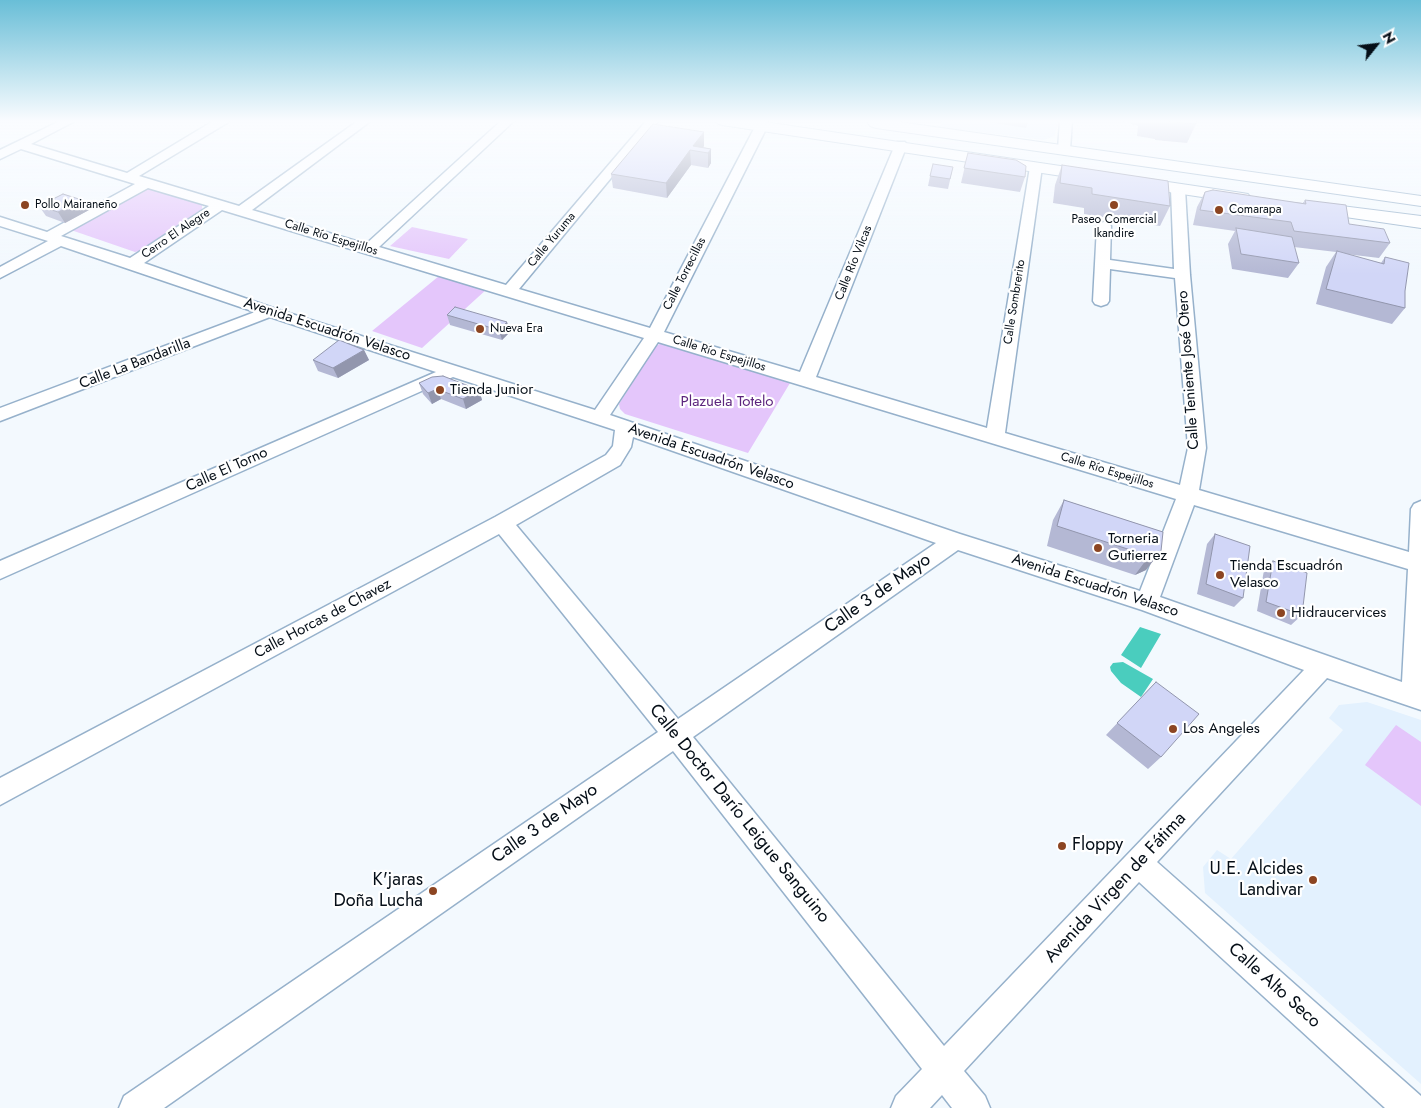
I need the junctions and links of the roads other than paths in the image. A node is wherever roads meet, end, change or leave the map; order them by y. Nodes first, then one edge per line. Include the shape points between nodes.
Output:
1 (111, 172) edge
2 (138, 172) edge
3 (295, 172) edge
4 (453, 172) edge
5 (609, 172) edge
6 (738, 172) edge
7 (891, 172) edge
8 (1035, 172) edge
9 (1066, 172) edge
10 (1216, 172) edge
11 (129, 177) junction
12 (147, 183) junction
13 (1178, 189) junction
14 (1255, 199) edge
15 (1421, 201) edge
16 (1293, 204) edge
17 (220, 205) junction
18 (241, 211) junction
19 (0, 221) edge
20 (1421, 222) edge
21 (1104, 226) dead end
22 (53, 239) junction
23 (369, 249) junction
24 (1103, 263) junction
25 (132, 264) junction
26 (0, 273) edge
27 (1182, 275) junction
28 (509, 291) junction
29 (1101, 301) dead end
30 (270, 312) junction
31 (654, 335) junction
32 (453, 371) junction
33 (806, 380) junction
34 (0, 415) edge
35 (599, 418) junction
36 (625, 428) junction
37 (995, 437) junction
38 (1188, 495) junction
39 (1421, 509) edge
40 (502, 523) junction
41 (955, 540) junction
42 (1419, 564) junction
43 (0, 570) edge
44 (1147, 602) junction
45 (1323, 666) junction
46 (1417, 698) edge
47 (675, 734) junction
48 (0, 792) edge
49 (1139, 864) junction
50 (943, 1071) junction
51 (136, 1108) edge
52 (908, 1108) edge
53 (973, 1108) edge
54 (1409, 1108) edge

1 - 11 street, Calle Río Espejillos
2 - 11 street
3 - 18 street
4 - 23 street
5 - 28 street, Calle Yuruma
6 - 31 street, Calle Torrecillas
7 - 33 street, Calle Río Vilcas
8 - 37 street, Calle Sombrerito
9 - 13 main road
10 - 15 main road
11 - 12 street, Calle Río Espejillos
12 - 17 street, Calle Río Espejillos
12 - 22 street
13 - 14 main road
13 - 27 street, Calle Teniente José Otero
16 - 20 main road
17 - 18 street, Calle Río Espejillos
17 - 25 street, Cerro El Alegre
18 - 23 street, Calle Río Espejillos
19 - 22 street, Avenida Escuadrón Velasco
21 - 24 street
22 - 25 street, Avenida Escuadrón Velasco
22 - 26 street
23 - 28 street, Calle Río Espejillos
24 - 27 street
24 - 29 street
25 - 30 street, Avenida Escuadrón Velasco
27 - 38 street, Calle Teniente José Otero via 1197,448
28 - 31 street, Calle Río Espejillos
30 - 32 street, Avenida Escuadrón Velasco
30 - 34 street, Calle La Bandarilla
31 - 33 street, Calle Río Espejillos
31 - 35 street, Calle Torrecillas
32 - 35 street, Avenida Escuadrón Velasco
32 - 43 street, Calle El Torno
33 - 37 street, Calle Río Espejillos
35 - 36 street, Avenida Escuadrón Velasco
36 - 40 street, Calle Horcas de Chavez via 622,447 613,460
36 - 41 street, Avenida Escuadrón Velasco
37 - 38 street, Calle Río Espejillos
38 - 42 street, Calle Río Espejillos
38 - 44 street, Calle Teniente José Otero
39 - 42 street
40 - 47 street, Calle Doctor Darío Leigue Sanguino
40 - 48 street, Calle Horcas de Chavez
41 - 44 street, Avenida Escuadrón Velasco
41 - 47 street, Calle 3 de Mayo
42 - 46 street
44 - 45 street, Avenida Escuadrón Velasco
45 - 46 street, Avenida Escuadrón Velasco
45 - 49 street, Avenida Virgen de Fátima
47 - 50 street, Calle Doctor Darío Leigue Sanguino
47 - 51 street, Calle 3 de Mayo
49 - 50 street, Avenida Virgen de Fátima
49 - 54 street, Calle Alto Seco
50 - 52 street, Avenida Virgen de Fátima
50 - 53 street, Calle Doctor Darío Leigue Sanguino

